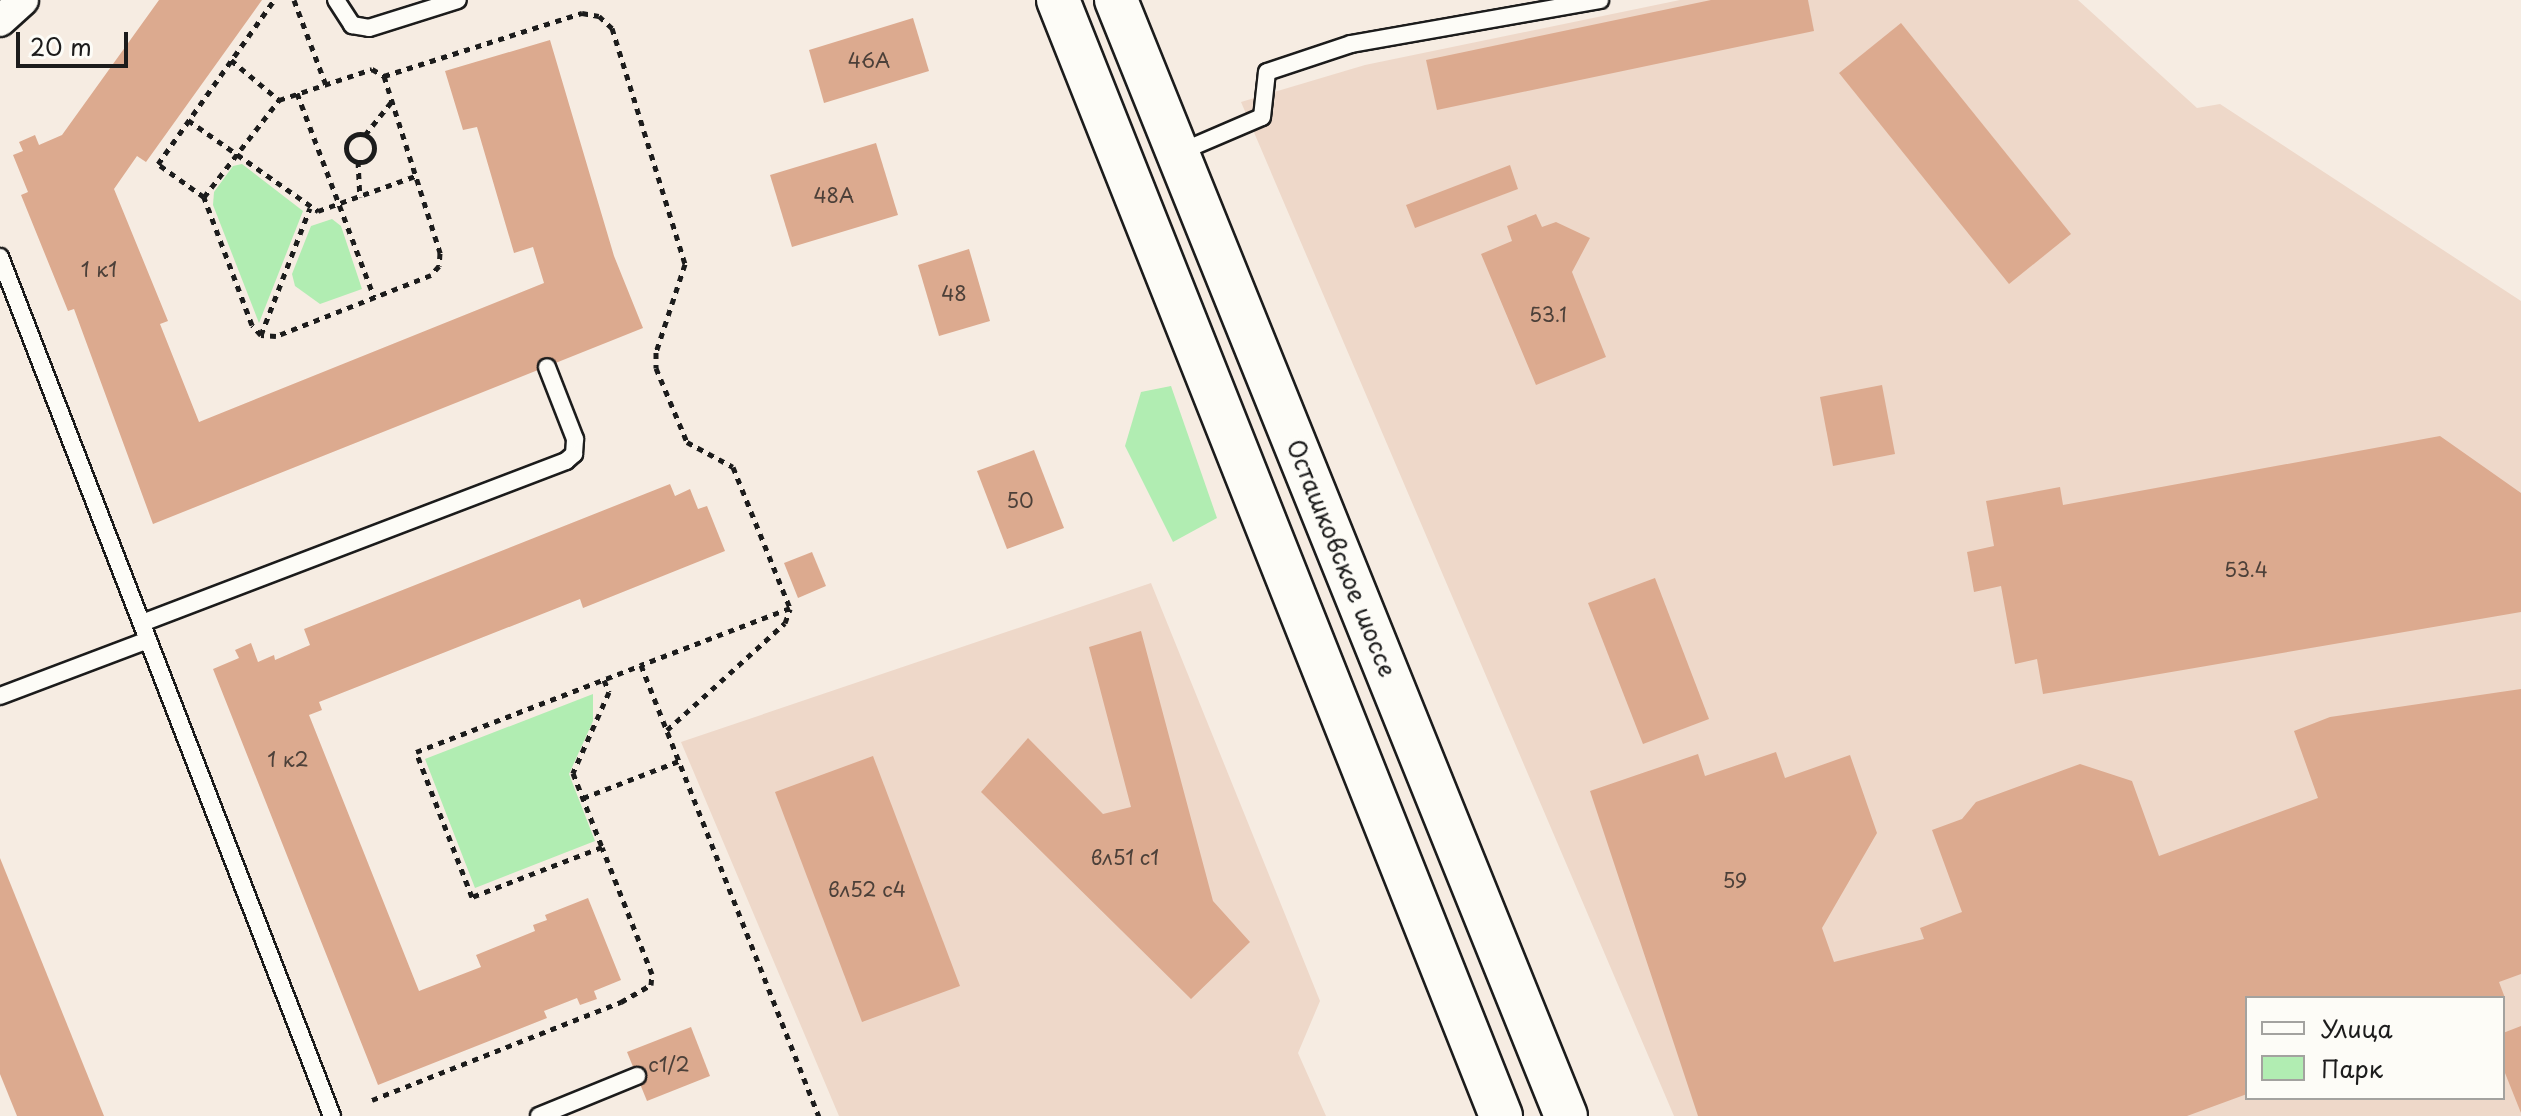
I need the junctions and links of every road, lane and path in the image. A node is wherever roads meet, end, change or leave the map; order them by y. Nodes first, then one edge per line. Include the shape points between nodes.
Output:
1 (23, 0) edge
2 (274, 0) edge
3 (294, 0) edge
4 (336, 0) edge
5 (458, 0) edge
6 (1058, 0) edge
7 (1116, 0) edge
8 (1600, 0) edge
9 (0, 21) edge
10 (231, 60) junction
11 (384, 76) junction
12 (326, 85) junction
13 (297, 93) junction
14 (279, 100) junction
15 (392, 101) junction
16 (188, 120) junction
17 (365, 135) junction
18 (1178, 153) junction
19 (236, 154) junction
20 (358, 161) junction
21 (415, 176) junction
22 (204, 197) junction
23 (360, 197) junction
24 (339, 205) junction
25 (310, 208) junction
26 (0, 257) edge
27 (374, 297) junction
28 (261, 335) junction
29 (547, 367) dead end
30 (790, 608) junction
31 (142, 623) junction
32 (148, 640) junction
33 (641, 665) junction
34 (604, 680) junction
35 (0, 696) edge
36 (667, 731) junction
37 (679, 761) junction
38 (583, 798) junction
39 (602, 847) junction
40 (637, 1076) dead end
41 (372, 1100) dead end
42 (332, 1116) edge
43 (539, 1116) edge
44 (819, 1116) edge
45 (1501, 1116) edge
46 (1566, 1116) edge

1 - 9 street
2 - 10 path
3 - 12 path
4 - 5 lane via 352,25 369,28
6 - 45 main road
7 - 18 main road, Осташковское шоссе
8 - 18 lane via 1351,44 1267,72 1262,117
10 - 14 path
10 - 16 path
11 - 12 path via 372,69
11 - 15 path
11 - 30 path via 582,13 599,16 612,28 685,264 656,352 656,368 687,442 733,467
12 - 13 path
13 - 14 path
13 - 24 path
14 - 19 path
15 - 17 path
15 - 21 path
16 - 19 path
16 - 22 path via 158,164
17 - 20 path via 373,146 371,156
17 - 20 path via 351,137 346,144 346,153
18 - 46 main road, Осташковское шоссе
19 - 22 path
19 - 25 path
20 - 23 path
21 - 23 path
21 - 27 path via 440,253 439,266 431,275
22 - 28 path via 252,325
23 - 24 path
24 - 25 path
24 - 27 path
25 - 28 path
26 - 31 lane
27 - 28 path via 276,336
29 - 31 lane via 575,439 574,454 566,461
30 - 33 path
30 - 36 path via 785,623
31 - 32 lane
32 - 35 lane
32 - 42 lane
33 - 34 path
33 - 36 path
34 - 38 path via 609,692 573,773
34 - 39 path via 416,752 472,897
36 - 37 path
37 - 38 path
37 - 44 path
38 - 39 path
39 - 41 path via 652,974 651,985 621,1002
40 - 43 lane

